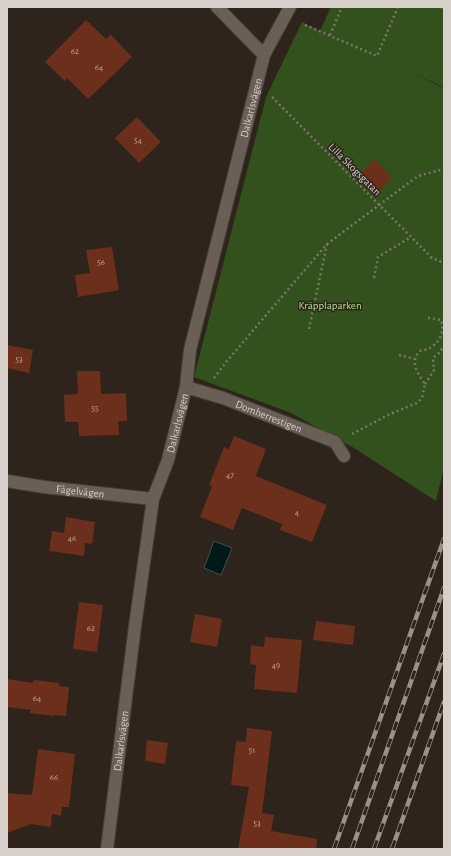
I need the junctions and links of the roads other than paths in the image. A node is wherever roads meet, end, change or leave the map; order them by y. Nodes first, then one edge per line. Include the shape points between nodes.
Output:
1 (217, 7) edge
2 (290, 7) edge
3 (264, 55) junction
4 (186, 387) junction
5 (344, 456) dead end
6 (7, 482) edge
7 (153, 499) junction
8 (107, 849) edge

1 - 3 street
2 - 3 street, Dalkarlsvägen
3 - 4 street, Dalkarlsvägen via 190,350
4 - 5 street, Domherrestigen via 223,398 335,442
4 - 7 street, Dalkarlsvägen via 168,460
6 - 7 street, Fågelvägen
7 - 8 street, Dalkarlsvägen

